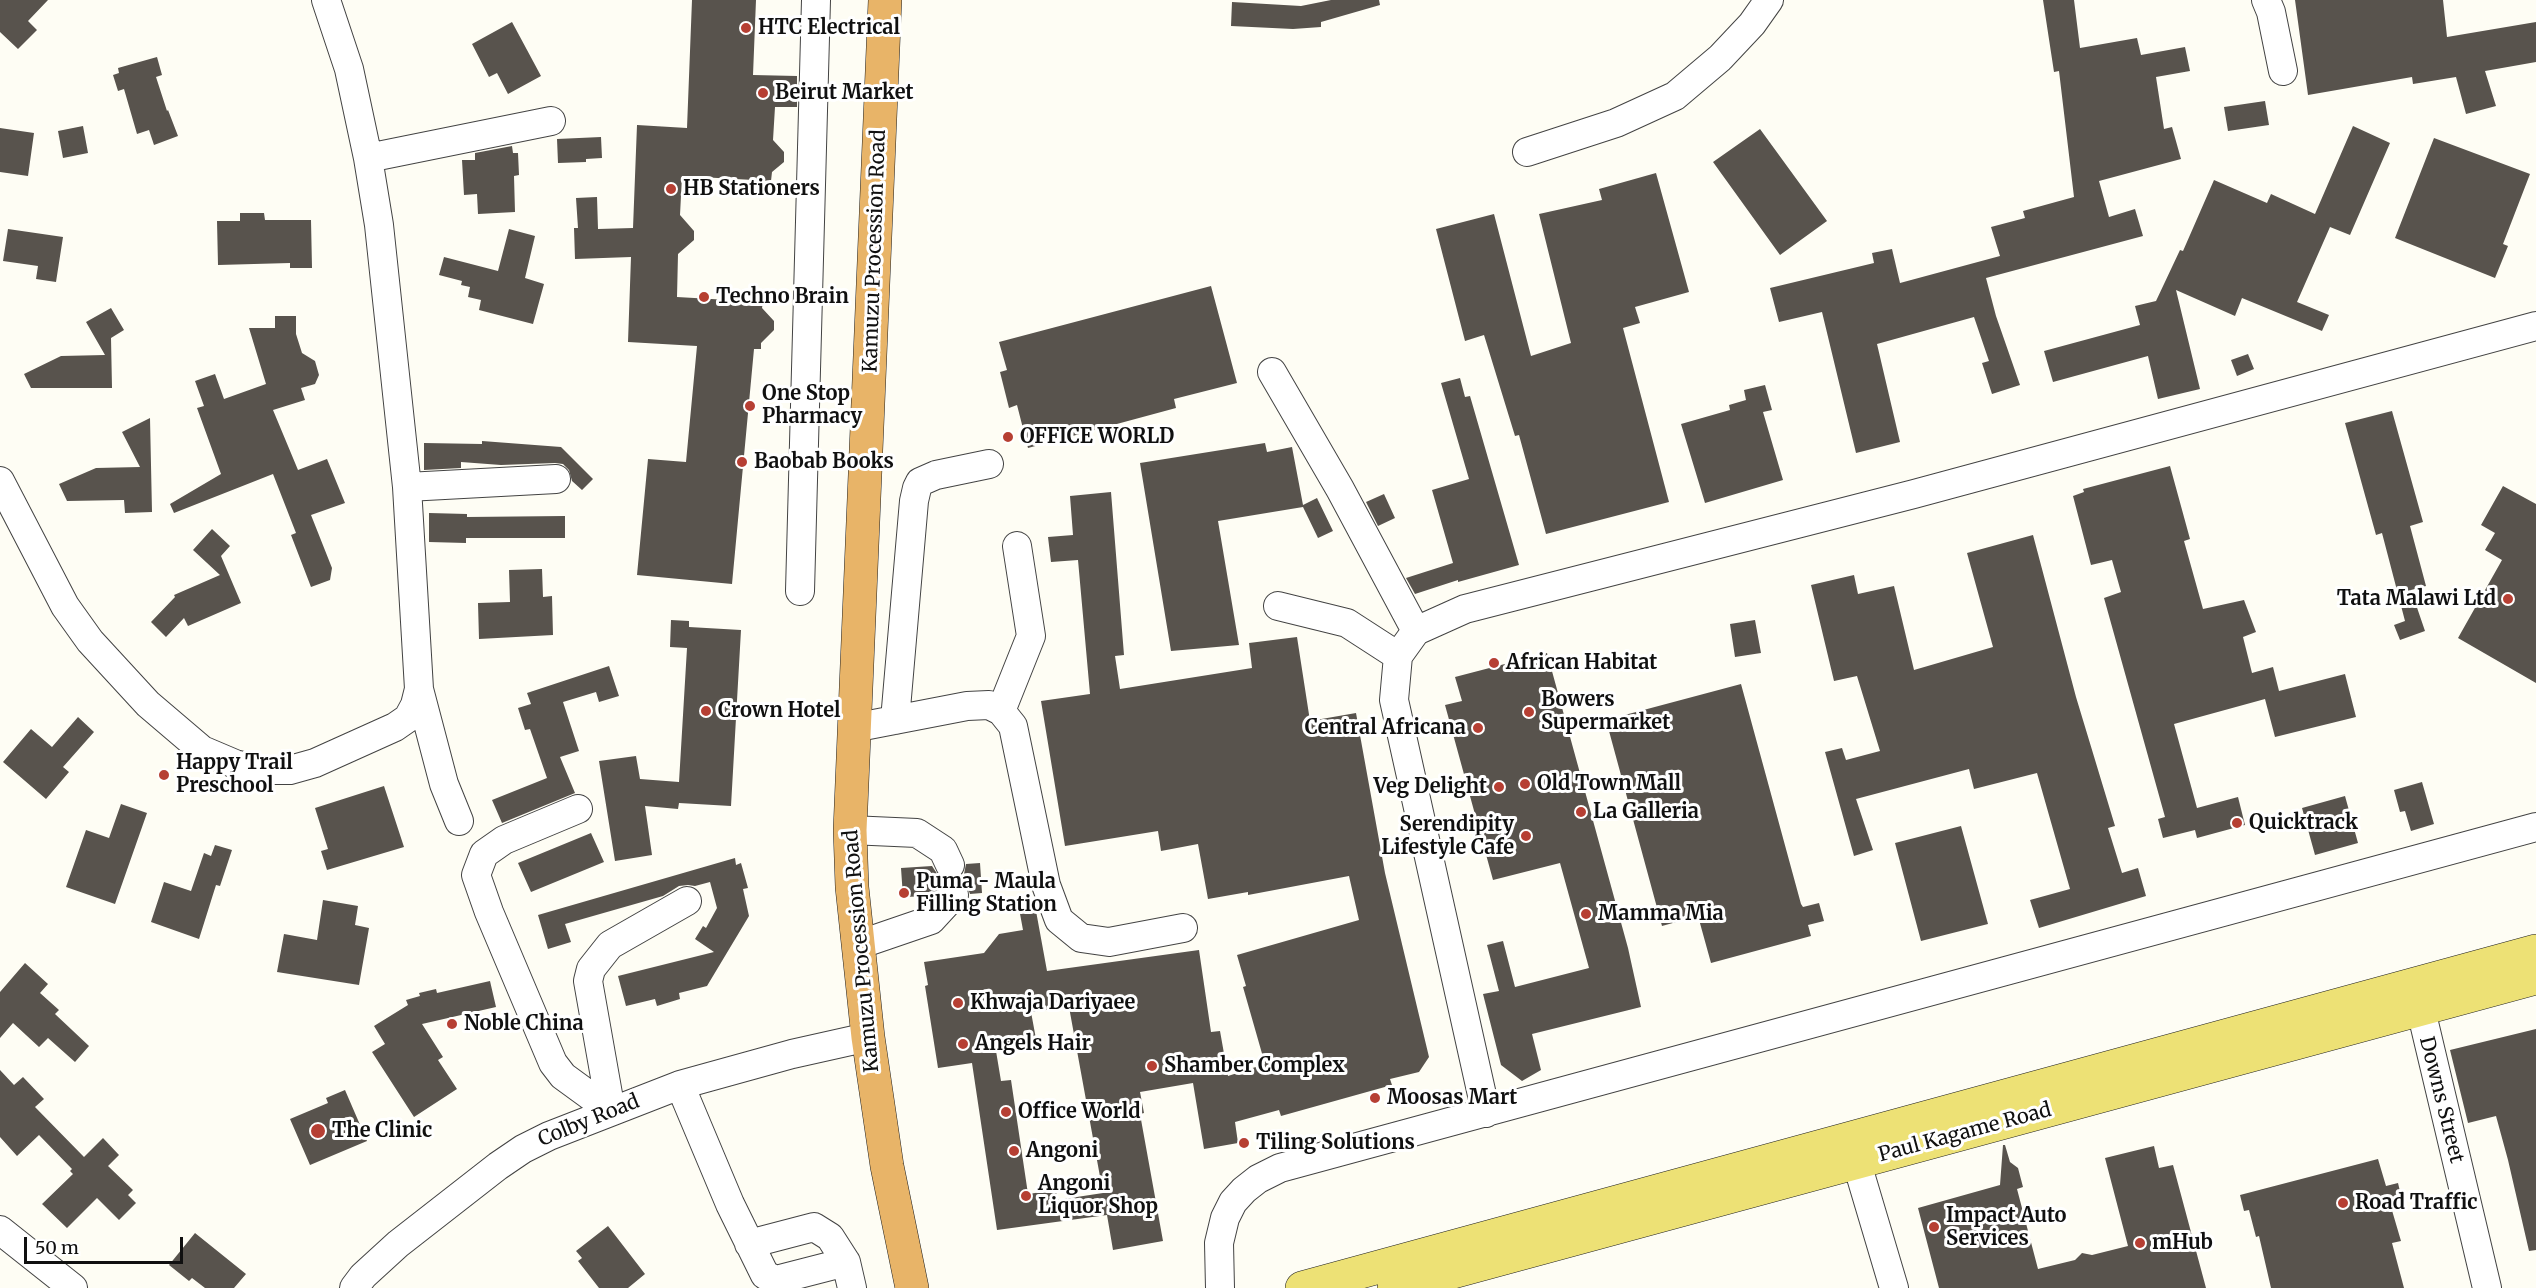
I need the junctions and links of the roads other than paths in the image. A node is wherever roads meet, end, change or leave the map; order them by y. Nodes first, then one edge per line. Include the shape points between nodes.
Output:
1 (326, 0) edge
2 (816, 0) edge
3 (885, 0) edge
4 (1769, 0) edge
5 (2266, 0) edge
6 (2283, 71) dead end
7 (551, 122) dead end
8 (1527, 152) dead end
9 (369, 158) junction
10 (2536, 326) edge
11 (1272, 372) dead end
12 (989, 464) dead end
13 (556, 479) dead end
14 (0, 482) edge
15 (407, 487) junction
16 (1017, 546) dead end
17 (800, 591) dead end
18 (1278, 606) dead end
19 (1416, 631) junction
20 (1398, 656) junction
21 (419, 689) junction
22 (1001, 711) junction
23 (895, 720) junction
24 (853, 728) junction
25 (578, 809) dead end
26 (459, 821) dead end
27 (2536, 827) edge
28 (850, 830) junction
29 (950, 865) dead end
30 (954, 895) dead end
31 (687, 901) dead end
32 (1183, 928) dead end
33 (858, 945) junction
34 (2536, 951) edge
35 (2536, 978) edge
36 (2417, 996) junction
37 (868, 1037) junction
38 (680, 1085) junction
39 (611, 1111) junction
40 (1486, 1113) junction
41 (1854, 1151) junction
42 (0, 1230) edge
43 (749, 1244) junction
44 (849, 1275) edge
45 (73, 1288) edge
46 (354, 1288) edge
47 (912, 1288) edge
48 (1220, 1288) edge
49 (1302, 1288) edge
50 (1394, 1288) edge
51 (1894, 1288) edge
52 (2487, 1288) edge

1 - 9 street via 350,69
2 - 17 street
3 - 24 highway, Kamuzu Procession Road
4 - 8 street via 1720,58 1675,96 1616,123
5 - 6 street
7 - 9 street
9 - 15 street
10 - 19 street via 1914,494 1465,609
11 - 19 street
12 - 23 street via 936,475 920,482 917,488
13 - 15 street
14 - 21 street via 64,606 90,641 148,704 202,750 260,770 290,770 315,763 408,718
15 - 21 street
16 - 22 street via 1031,636
18 - 20 street via 1347,623
19 - 20 street
20 - 40 street via 1394,700
21 - 26 street via 444,784
22 - 23 street via 989,705 967,706
22 - 32 street via 1013,726 1046,885 1059,920 1081,938 1109,942
23 - 24 street
24 - 28 highway, Kamuzu Procession Road
25 - 39 street via 504,840 484,854 476,876 553,1063 563,1076
27 - 40 street
28 - 29 street via 917,833 943,850
28 - 33 highway, Kamuzu Procession Road
30 - 33 street via 931,920
31 - 39 street via 610,945 591,969 588,981
33 - 37 highway, Kamuzu Procession Road
34 - 36 main road
35 - 36 main road, Paul Kagame Road
36 - 41 main road, Paul Kagame Road
36 - 52 street, Downs Street
37 - 38 street, Colby Road
37 - 47 highway, Kamuzu Procession Road via 887,1166
38 - 39 street, Colby Road
38 - 43 street
39 - 46 street, Colby Road via 549,1136 498,1166 398,1244
40 - 48 street via 1304,1160 1258,1179 1233,1203 1225,1218 1219,1243
41 - 49 main road
41 - 50 main road, Paul Kagame Road
41 - 51 street
42 - 45 street
43 - 44 street via 765,1275 776,1280
43 - 44 street via 814,1227 830,1237

